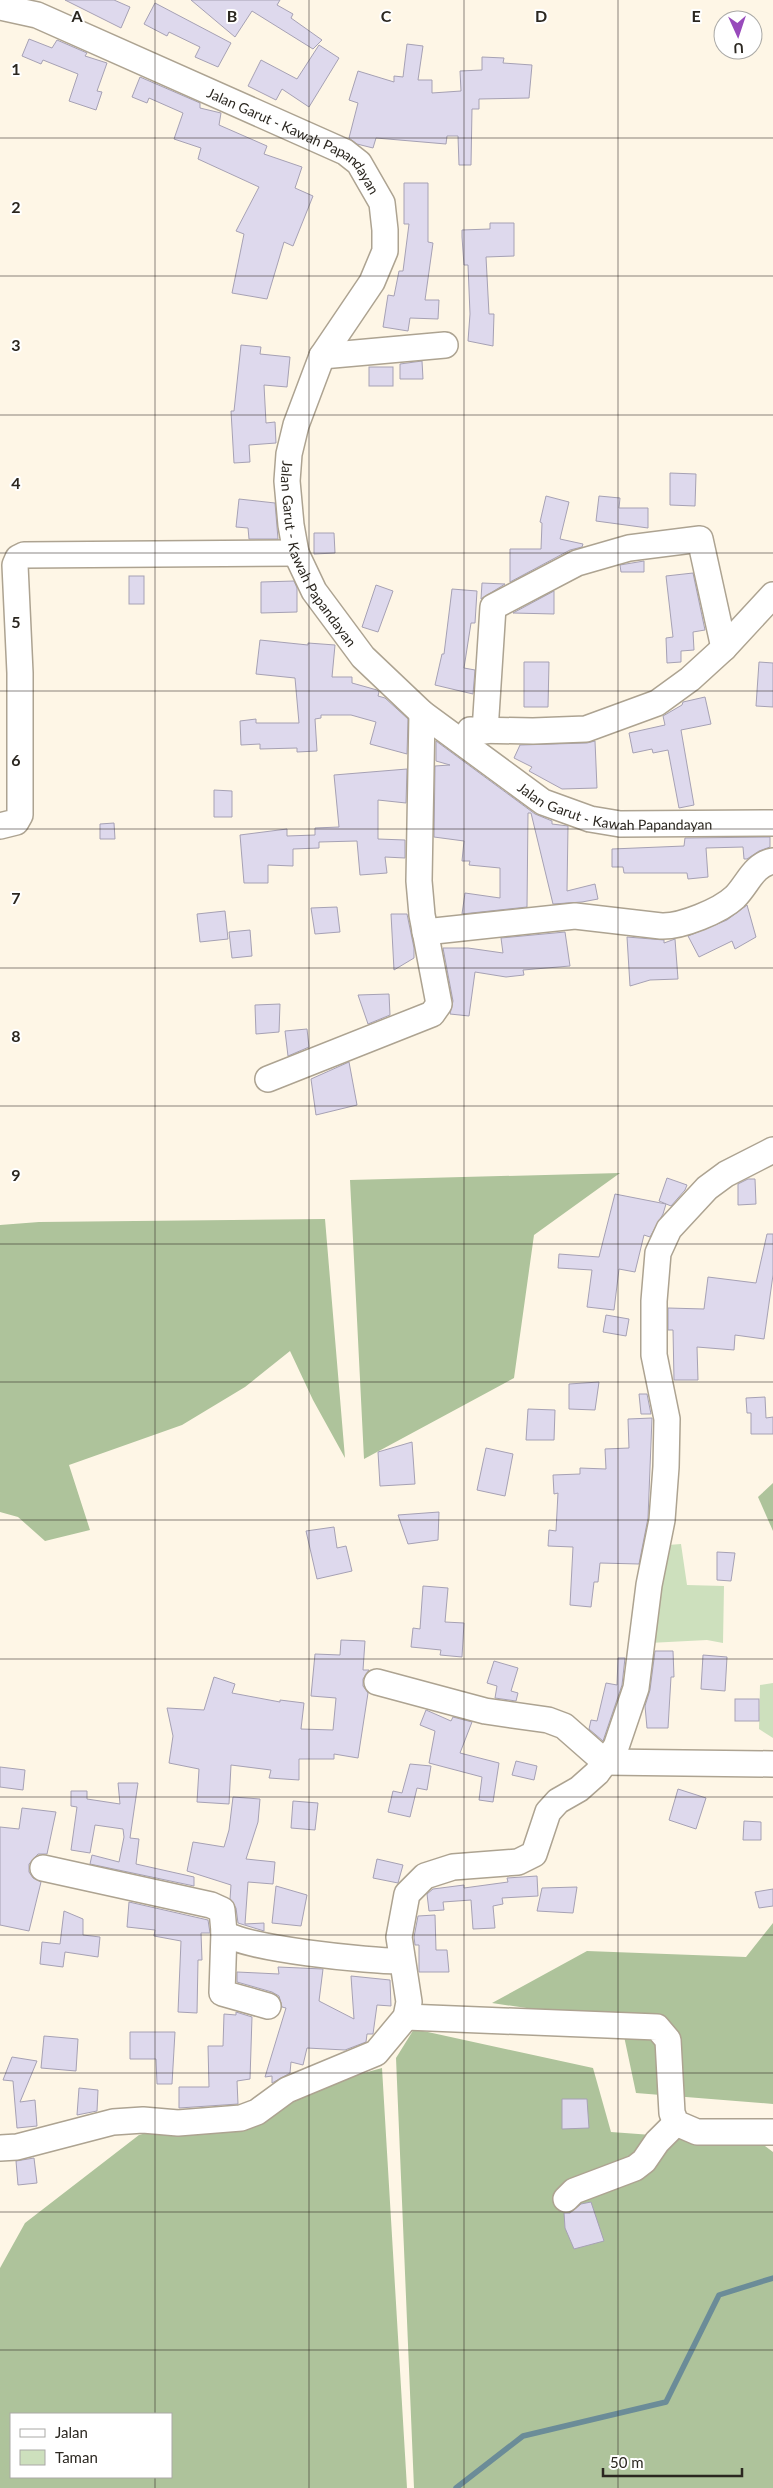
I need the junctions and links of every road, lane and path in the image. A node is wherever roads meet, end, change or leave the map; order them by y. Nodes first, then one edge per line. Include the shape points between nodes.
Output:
1 (0, 7) edge
2 (445, 345) dead end
3 (322, 356) junction
4 (296, 553) junction
5 (773, 595) edge
6 (724, 648) junction
7 (431, 720) junction
8 (485, 731) junction
9 (773, 823) edge
10 (0, 826) edge
11 (773, 861) edge
12 (425, 932) junction
13 (268, 1079) dead end
14 (773, 1150) edge
15 (377, 1682) dead end
16 (605, 1762) junction
17 (773, 1764) edge
18 (43, 1868) dead end
19 (224, 1932) junction
20 (402, 1961) junction
21 (268, 2006) dead end
22 (406, 2017) junction
23 (676, 2123) junction
24 (773, 2132) edge
25 (0, 2148) edge
26 (566, 2199) dead end

1 - 3 street, Jalan Garut - Kawah Papandayan via 37,15 344,152 359,163 382,203 385,251 372,282
2 - 3 street
3 - 4 street, Jalan Garut - Kawah Papandayan via 288,454 287,481
4 - 7 street, Jalan Garut - Kawah Papandayan via 314,591 363,657
4 - 10 street via 24,555 18,558 15,565 20,673 20,815 18,820
5 - 6 street
6 - 8 street via 657,703 586,729
6 - 8 street via 700,539 629,548 577,562 493,607
7 - 8 street
7 - 9 street, Jalan Garut - Kawah Papandayan via 543,802 590,819 620,824
7 - 12 street via 419,881
11 - 12 street via 755,870 728,902 674,926 575,916
12 - 13 street via 439,1004 432,1014
14 - 16 street via 726,1174 707,1188 669,1229 658,1253 654,1355 667,1419 662,1520 636,1688 616,1747
15 - 16 street via 480,1710 548,1720 564,1726
16 - 17 street
16 - 20 street via 579,1790 558,1801 548,1812 534,1854 518,1862 452,1867 424,1876 407,1894 399,1937
18 - 19 street via 211,1905 222,1910
19 - 20 street via 235,1939 276,1948 380,1962
19 - 21 street via 222,1993
20 - 22 street via 409,2002
22 - 23 street via 657,2028 668,2040 672,2113
22 - 25 street via 376,2053 287,2090 257,2112 241,2118 178,2123 113,2122 17,2147
23 - 24 street via 697,2132
23 - 26 street via 635,2168 574,2191

